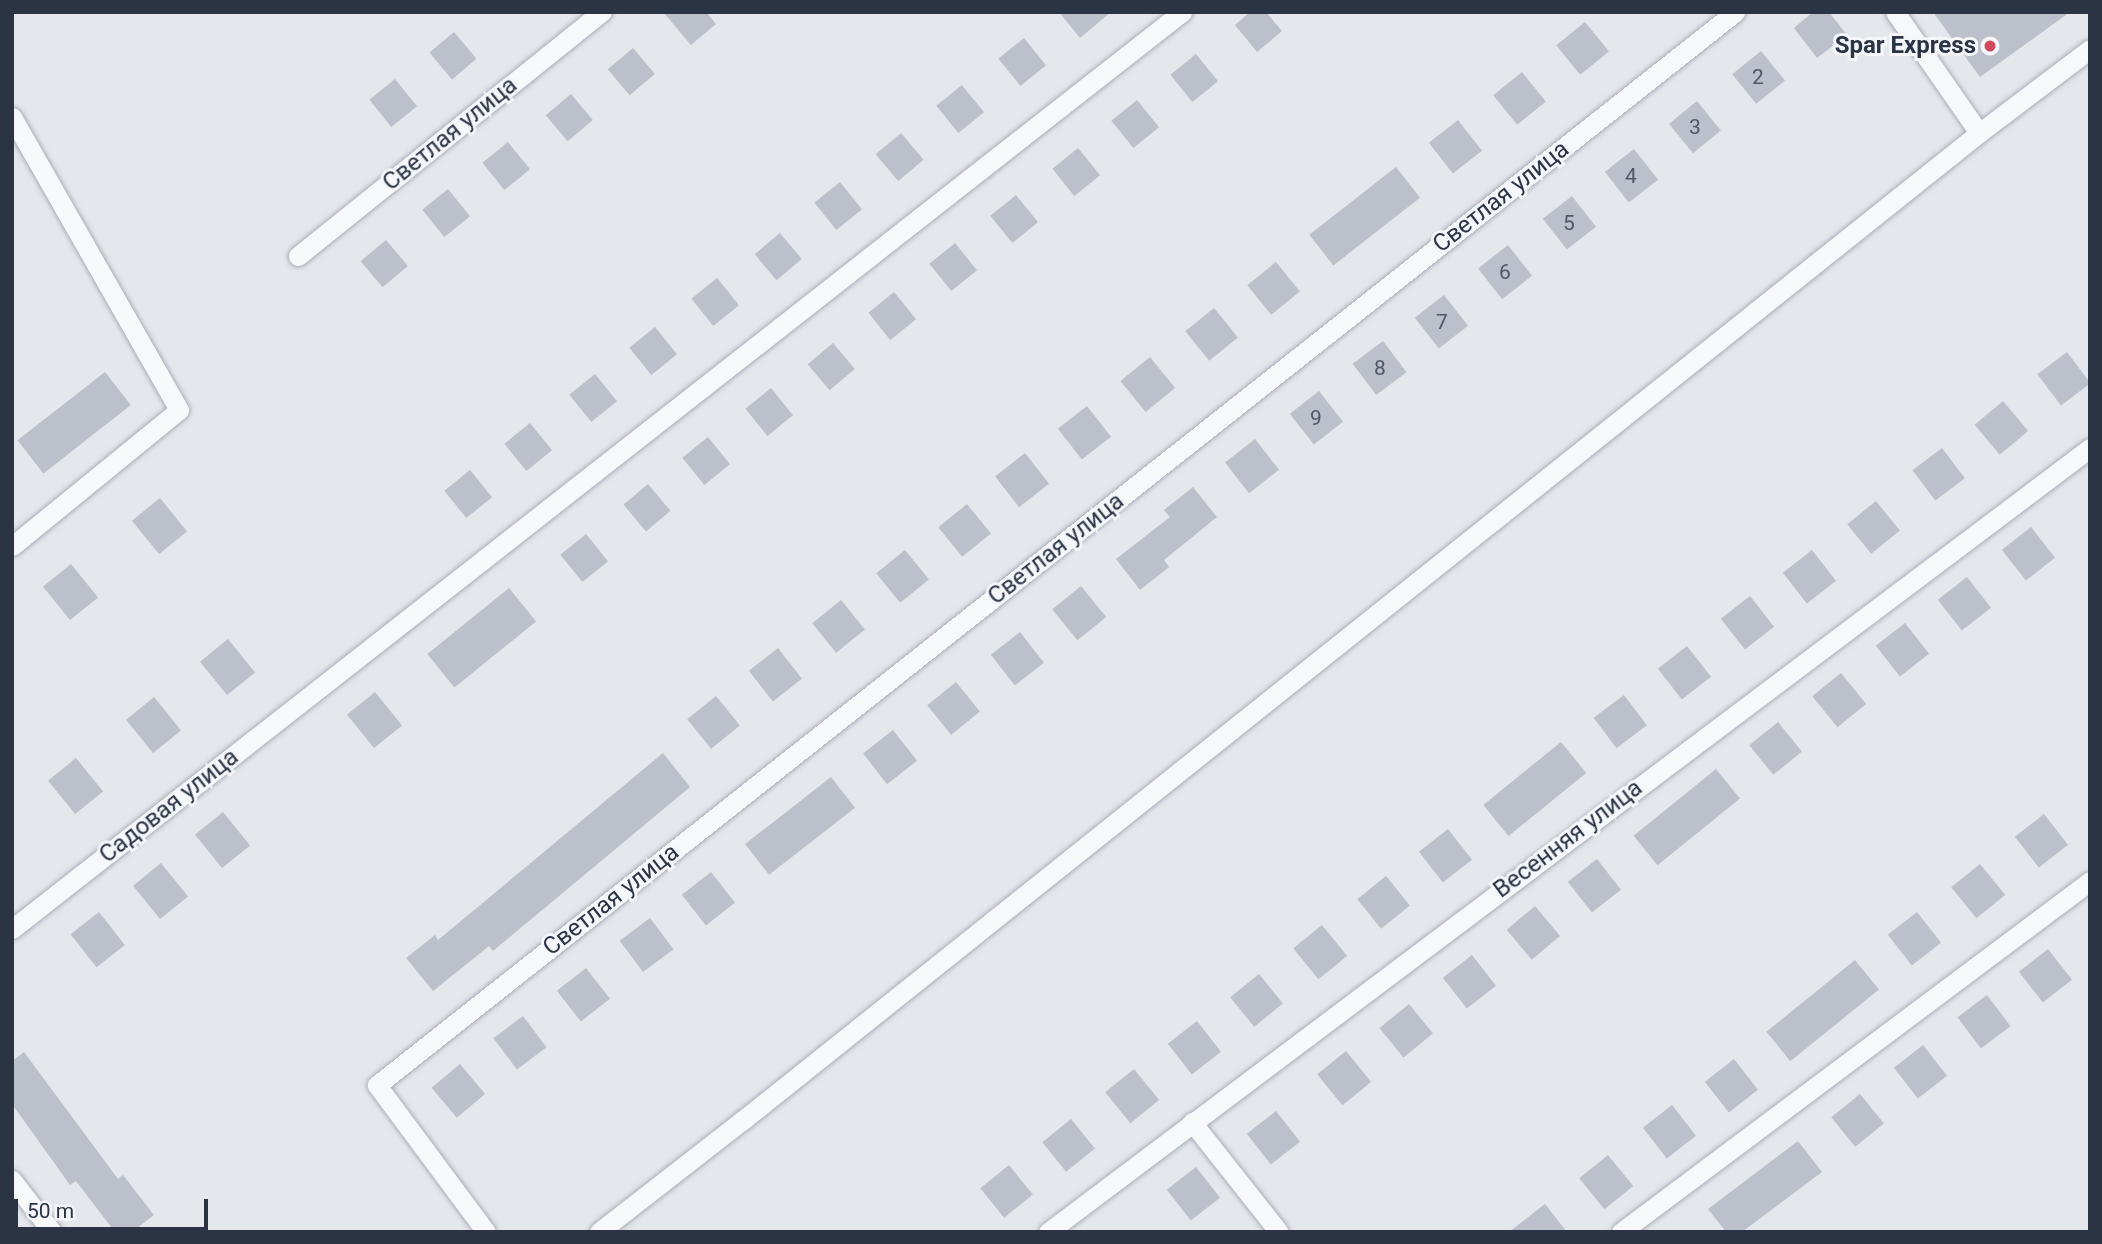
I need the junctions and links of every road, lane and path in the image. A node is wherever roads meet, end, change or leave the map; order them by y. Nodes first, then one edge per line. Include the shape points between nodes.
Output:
1 (602, 12) edge
2 (1182, 12) edge
3 (1735, 12) edge
4 (1895, 12) edge
5 (2090, 49) edge
6 (12, 117) edge
7 (1979, 134) junction
8 (298, 256) dead end
9 (2090, 448) edge
10 (12, 546) edge
11 (2090, 881) edge
12 (12, 929) edge
13 (1192, 1122) junction
14 (12, 1181) edge
15 (52, 1232) edge
16 (486, 1232) edge
17 (599, 1232) edge
18 (1048, 1232) edge
19 (1279, 1232) edge
20 (1621, 1232) edge

1 - 8 street, Светлая улица
2 - 12 street, Садовая улица
3 - 16 street, Светлая улица via 377,1085
4 - 7 street
5 - 7 street
6 - 10 street via 178,410
7 - 17 street
9 - 13 street, Весенняя улица
11 - 20 street
13 - 18 street, Весенняя улица
13 - 19 street
14 - 15 street

